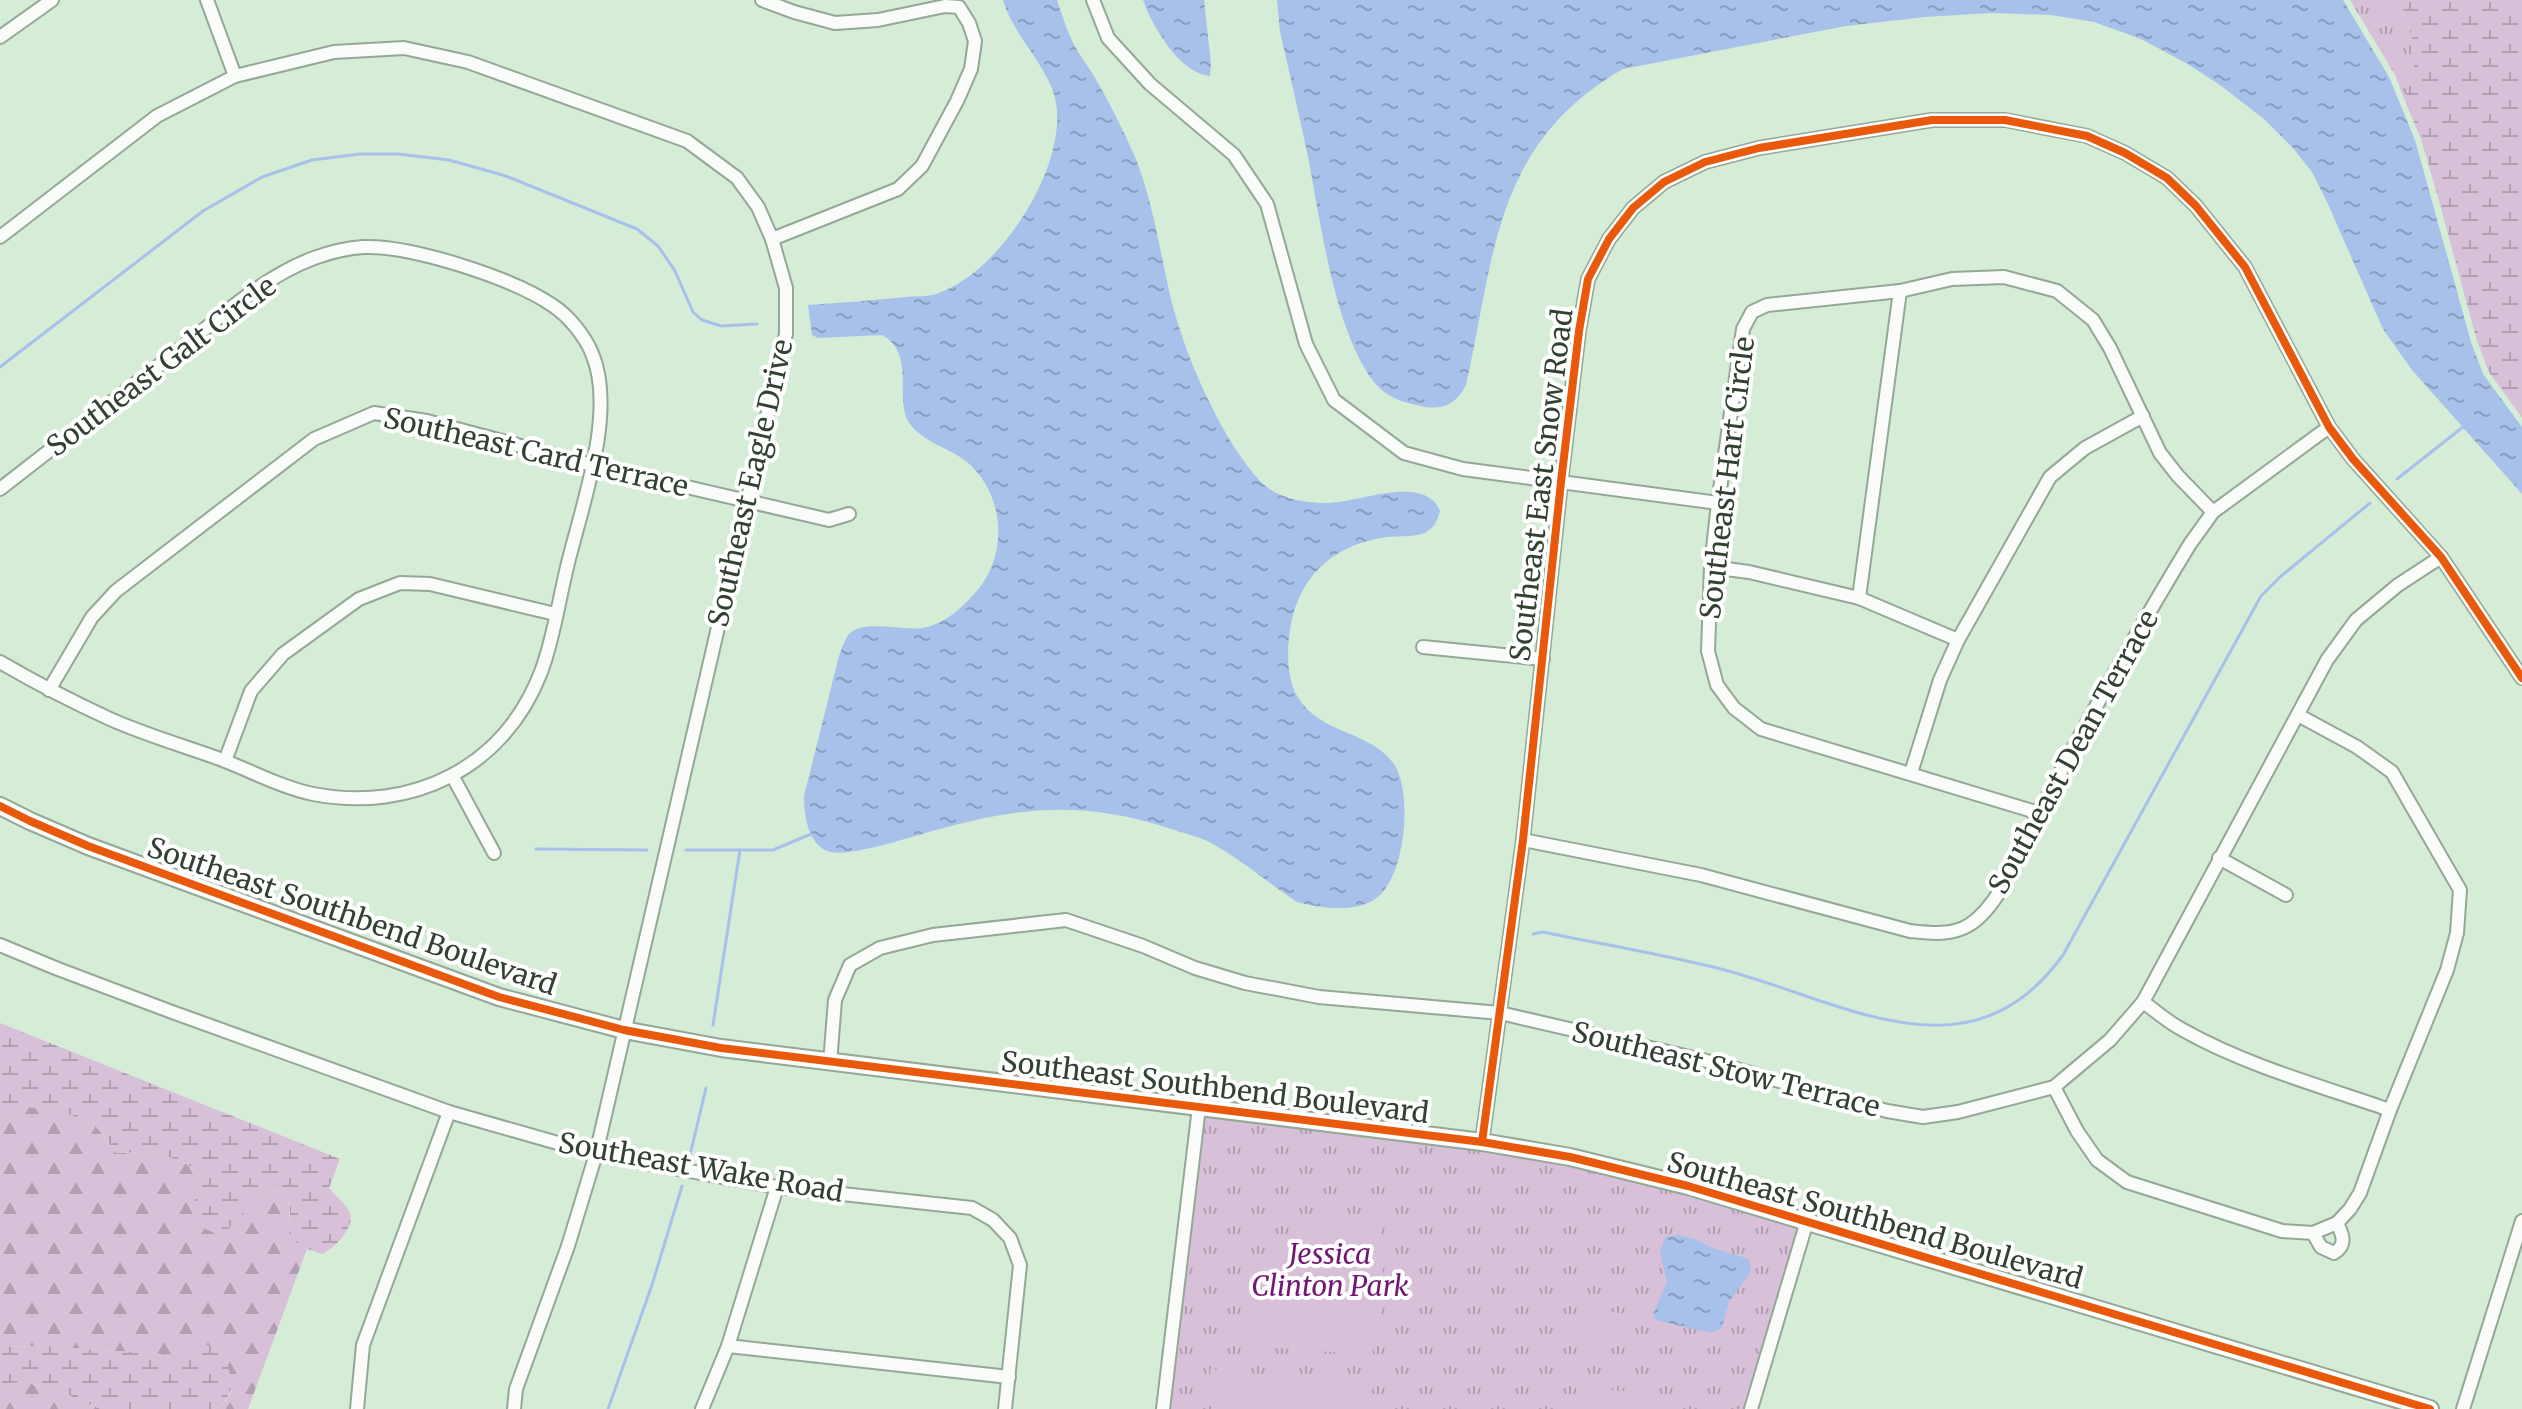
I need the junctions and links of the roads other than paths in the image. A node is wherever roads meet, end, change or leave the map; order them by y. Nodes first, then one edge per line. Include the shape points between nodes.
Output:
1 (52, 0) edge
2 (207, 0) edge
3 (762, 0) edge
4 (1093, 0) edge
5 (0, 37) edge
6 (235, 76) junction
7 (0, 237) edge
8 (772, 239) junction
9 (1900, 291) junction
10 (2143, 416) junction
11 (2329, 427) junction
12 (592, 465) junction
13 (1561, 482) junction
14 (0, 489) edge
15 (747, 501) junction
16 (1718, 503) junction
17 (2213, 512) junction
18 (849, 514) dead end
19 (2441, 557) junction
20 (1711, 567) junction
21 (1859, 598) junction
22 (555, 614) junction
23 (1958, 640) junction
24 (1423, 647) dead end
25 (1543, 659) junction
26 (0, 662) edge
27 (2522, 678) edge
28 (49, 690) junction
29 (2298, 715) junction
30 (225, 761) junction
31 (1911, 773) junction
32 (453, 777) junction
33 (0, 806) edge
34 (2039, 813) junction
35 (1523, 840) junction
36 (494, 853) dead end
37 (2219, 858) junction
38 (2286, 895) dead end
39 (0, 945) edge
40 (2143, 1002) junction
41 (1500, 1013) junction
42 (624, 1030) junction
43 (830, 1063) junction
44 (2054, 1087) junction
45 (1199, 1107) junction
46 (2390, 1110) junction
47 (449, 1112) junction
48 (1482, 1142) junction
49 (596, 1154) junction
50 (777, 1187) junction
51 (1807, 1221) junction
52 (2522, 1221) edge
53 (2337, 1223) junction
54 (2313, 1233) junction
55 (728, 1346) junction
56 (1009, 1377) junction
57 (357, 1409) edge
58 (514, 1409) edge
59 (702, 1409) edge
60 (1005, 1409) edge
61 (1163, 1409) edge
62 (1751, 1409) edge
63 (2430, 1409) edge
64 (2463, 1409) edge

1 - 5 street
2 - 6 street
3 - 8 street via 835,23 959,7 975,41 971,69 922,166 898,189
4 - 13 street via 1108,38 1150,84 1234,155 1267,204 1306,344 1334,400 1404,453 1463,469
6 - 7 street, Southeast Eagle Drive via 157,116
6 - 8 street, Southeast Eagle Drive via 334,52 404,48 468,62 687,141 737,178
8 - 15 street, Southeast Eagle Drive via 786,288 786,334
9 - 10 street, Southeast Hart Circle via 1952,279 2004,277 2057,291 2093,320
9 - 16 street, Southeast Hart Circle via 1767,305 1752,312 1743,329
9 - 21 street
10 - 17 street, Southeast Hart Circle via 2160,453
10 - 23 street via 2085,448 2050,477
11 - 13 street, Southeast East Snow Road via 2245,267 2167,178 2087,136 2005,120 1932,120 1705,162 1664,182 1633,208 1588,279
11 - 17 street, Southeast Dean Terrace
11 - 19 street, Southeast East Snow Road
12 - 14 street, Southeast Galt Circle via 601,410 599,376 592,353 556,307 532,293 425,255 362,247 317,257 265,283
12 - 15 street, Southeast Card Terrace
12 - 22 street, Southeast Galt Circle
12 - 28 street, Southeast Card Terrace via 427,421 374,413 314,439 116,591 92,617
13 - 16 street
13 - 25 street, Southeast East Snow Road
15 - 18 street, Southeast Card Terrace via 829,520
15 - 42 street, Southeast Eagle Drive
16 - 20 street, Southeast Hart Circle
17 - 34 street, Southeast Dean Terrace via 2168,581
19 - 27 street, Southeast East Snow Road
19 - 29 street, Southeast Stow Terrace via 2356,620
20 - 21 street
20 - 31 street, Southeast Hart Circle via 1708,651 1717,685 1734,708 1761,729
21 - 23 street
22 - 30 street via 430,584 400,583 359,599 283,654 251,691
22 - 32 street, Southeast Galt Circle via 541,672 517,717 488,753
23 - 31 street
24 - 25 street
25 - 35 street, Southeast East Snow Road
26 - 28 street, Southeast Galt Circle
28 - 30 street, Southeast Galt Circle via 114,721
29 - 37 street, Southeast Stow Terrace
29 - 46 street via 2392,772 2460,890 2447,970
30 - 32 street, Southeast Galt Circle via 309,793 343,798 399,794
31 - 34 street, Southeast Hart Circle
32 - 36 street
33 - 42 street, Southeast Southbend Boulevard via 88,846 499,997
34 - 35 street, Southeast Dean Terrace via 1991,904 1969,925 1943,933 1910,931 1701,875
35 - 41 street, Southeast East Snow Road
37 - 38 street
37 - 40 street, Southeast Stow Terrace
39 - 47 street, Southeast Wake Road
40 - 44 street, Southeast Stow Terrace via 2110,1040
40 - 46 street via 2215,1047
41 - 43 street, Southeast Stow Terrace via 1319,997 1245,983 1066,920 933,935 880,948 850,965 835,1000
41 - 44 street, Southeast Stow Terrace via 1923,1117
41 - 48 street, Southeast East Snow Road
42 - 43 street, Southeast Southbend Boulevard
42 - 49 street, Southeast Eagle Drive
43 - 45 street, Southeast Southbend Boulevard
44 - 54 street via 2097,1160 2127,1182 2282,1231
45 - 48 street, Southeast Southbend Boulevard
45 - 61 street
46 - 53 street via 2360,1193
47 - 49 street, Southeast Wake Road
47 - 57 street via 363,1345
48 - 51 street, Southeast Southbend Boulevard via 1570,1157
49 - 50 street, Southeast Wake Road
49 - 58 street, Southeast Eagle Drive via 516,1389
50 - 55 street
50 - 56 street, Southeast Wake Road via 972,1208 993,1220 1010,1238 1020,1265
51 - 62 street
51 - 63 street, Southeast Southbend Boulevard
52 - 64 street
53 - 54 street
53 - 54 street via 2344,1237 2334,1253 2321,1247
55 - 56 street
55 - 59 street
56 - 60 street, Southeast Wake Road

